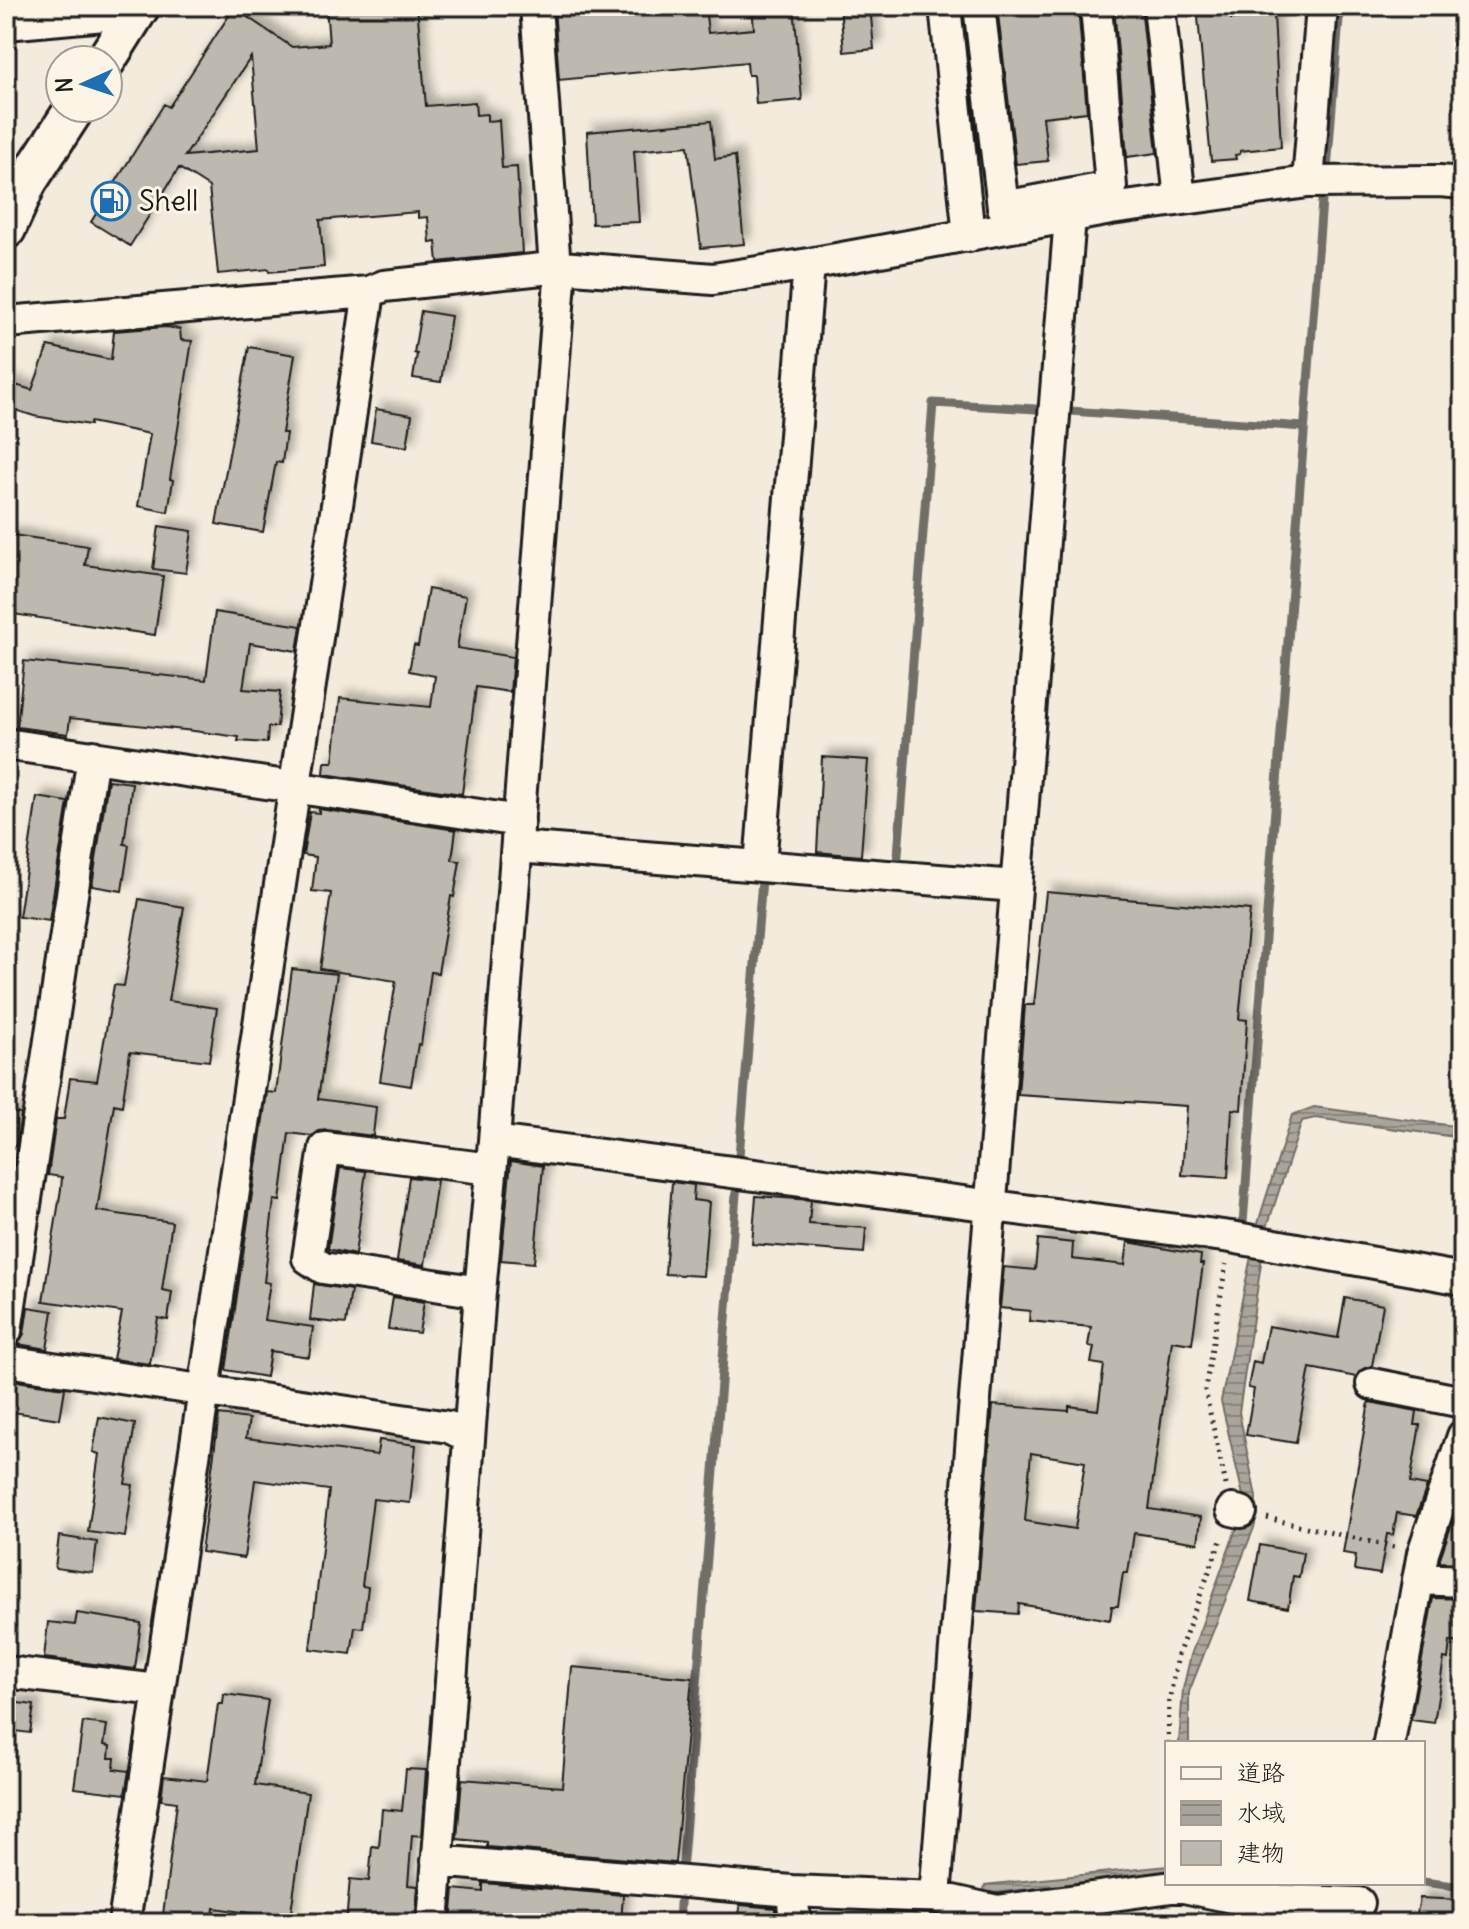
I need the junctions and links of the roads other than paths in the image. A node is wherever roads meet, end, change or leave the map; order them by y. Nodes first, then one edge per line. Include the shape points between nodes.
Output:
1 (536, 6) edge
2 (945, 6) edge
3 (979, 6) edge
4 (1096, 6) edge
5 (1159, 6) edge
6 (1322, 6) edge
7 (141, 8) edge
8 (6, 24) edge
9 (117, 44) edge
10 (65, 124) edge
11 (1308, 182) junction
12 (1463, 183) edge
13 (1180, 199) junction
14 (1070, 217) junction
15 (6, 229) edge
16 (969, 236) junction
17 (809, 264) junction
18 (558, 268) junction
19 (369, 292) junction
20 (6, 322) edge
21 (6, 744) edge
22 (93, 756) junction
23 (294, 788) junction
24 (518, 834) junction
25 (760, 865) junction
26 (1016, 886) junction
27 (493, 1155) junction
28 (991, 1204) junction
29 (1463, 1279) edge
30 (480, 1292) junction
31 (6, 1331) edge
32 (6, 1361) edge
33 (1372, 1384) dead end
34 (203, 1390) junction
35 (1463, 1402) edge
36 (1463, 1436) edge
37 (469, 1437) junction
38 (1421, 1566) junction
39 (1463, 1581) edge
40 (6, 1672) edge
41 (158, 1690) junction
42 (1389, 1741) edge
43 (437, 1861) junction
44 (1175, 1885) edge
45 (1181, 1885) edge
46 (792, 1891) junction
47 (935, 1897) junction
48 (1360, 1903) edge
49 (1240, 1911) edge
50 (1069, 1912) edge
51 (124, 1923) edge
52 (433, 1923) edge
53 (795, 1923) edge

1 - 18 street
2 - 16 street
3 - 4 street via 1003,207 1111,187
5 - 13 street
6 - 11 street
7 - 8 street
7 - 9 main road
10 - 15 main road via 27,182
11 - 12 street
11 - 13 street
13 - 14 street
14 - 16 street
14 - 26 street
16 - 17 street
17 - 18 street via 713,279
17 - 25 street
18 - 19 street via 384,286
18 - 24 street
19 - 20 street
19 - 23 street
21 - 22 street
22 - 23 street
22 - 31 street
23 - 24 street
23 - 34 street
24 - 25 street
24 - 27 street
25 - 26 street
26 - 28 street
27 - 28 street
27 - 30 street
27 - 30 street via 325,1148 308,1258 323,1268
28 - 29 street via 1249,1240
28 - 47 street
30 - 37 street
32 - 34 street
33 - 35 street
34 - 37 street via 449,1427
34 - 41 street
36 - 38 street
37 - 43 street
38 - 39 street
38 - 42 street
40 - 41 street
41 - 51 street
43 - 46 street
43 - 52 street
44 - 50 street
45 - 49 street
46 - 47 street
46 - 53 street
47 - 50 street via 997,1911
48 - 49 street

